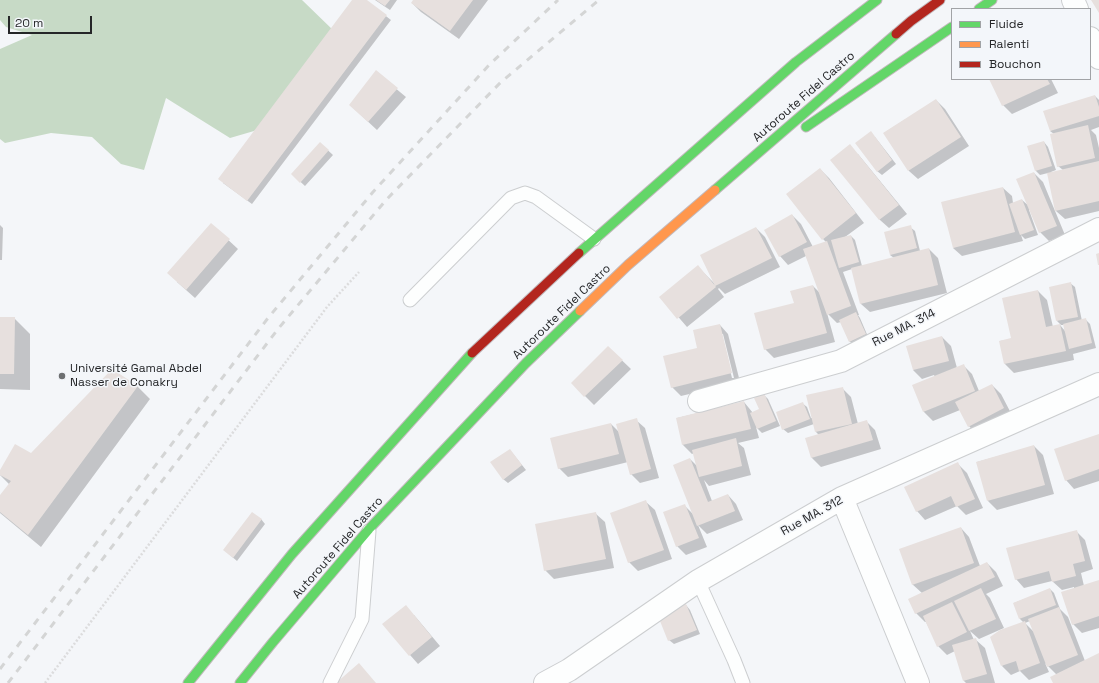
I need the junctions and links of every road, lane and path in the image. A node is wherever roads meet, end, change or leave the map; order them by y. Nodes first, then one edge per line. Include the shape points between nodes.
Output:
1 (877, 0) edge
2 (940, 0) edge
3 (992, 0) edge
4 (980, 8) edge
5 (951, 29) edge
6 (1091, 40) edge
7 (1099, 58) edge
8 (798, 133) dead end
9 (780, 146) dead end
10 (1099, 229) edge
11 (594, 239) junction
12 (628, 265) junction
13 (359, 272) dead end
14 (410, 300) dead end
15 (1099, 384) edge
16 (699, 401) dead end
17 (842, 498) junction
18 (369, 529) junction
19 (698, 581) junction
20 (571, 677) edge
21 (45, 683) edge
22 (188, 683) edge
23 (240, 683) edge
24 (330, 683) edge
25 (545, 683) edge
26 (743, 683) edge
27 (918, 683) edge

1 - 11 highway via 796,62
2 - 12 highway, Autoroute Fidel Castro via 911,21
3 - 4 highway
5 - 8 highway
6 - 7 street
9 - 12 highway via 705,201
10 - 16 street, Rue MA. 314 via 841,361
11 - 14 lane via 536,197 525,193 511,198
11 - 22 highway via 467,358 292,554
12 - 18 highway, Autoroute Fidel Castro via 526,363
13 - 21 path via 327,307
15 - 17 street, Rue MA. 312
17 - 19 street, Rue MA. 312
17 - 27 street
18 - 23 highway, Autoroute Fidel Castro
18 - 24 lane via 362,618
19 - 20 street, Rue MA. 312
19 - 26 lane
20 - 25 street, Rue MA. 312

